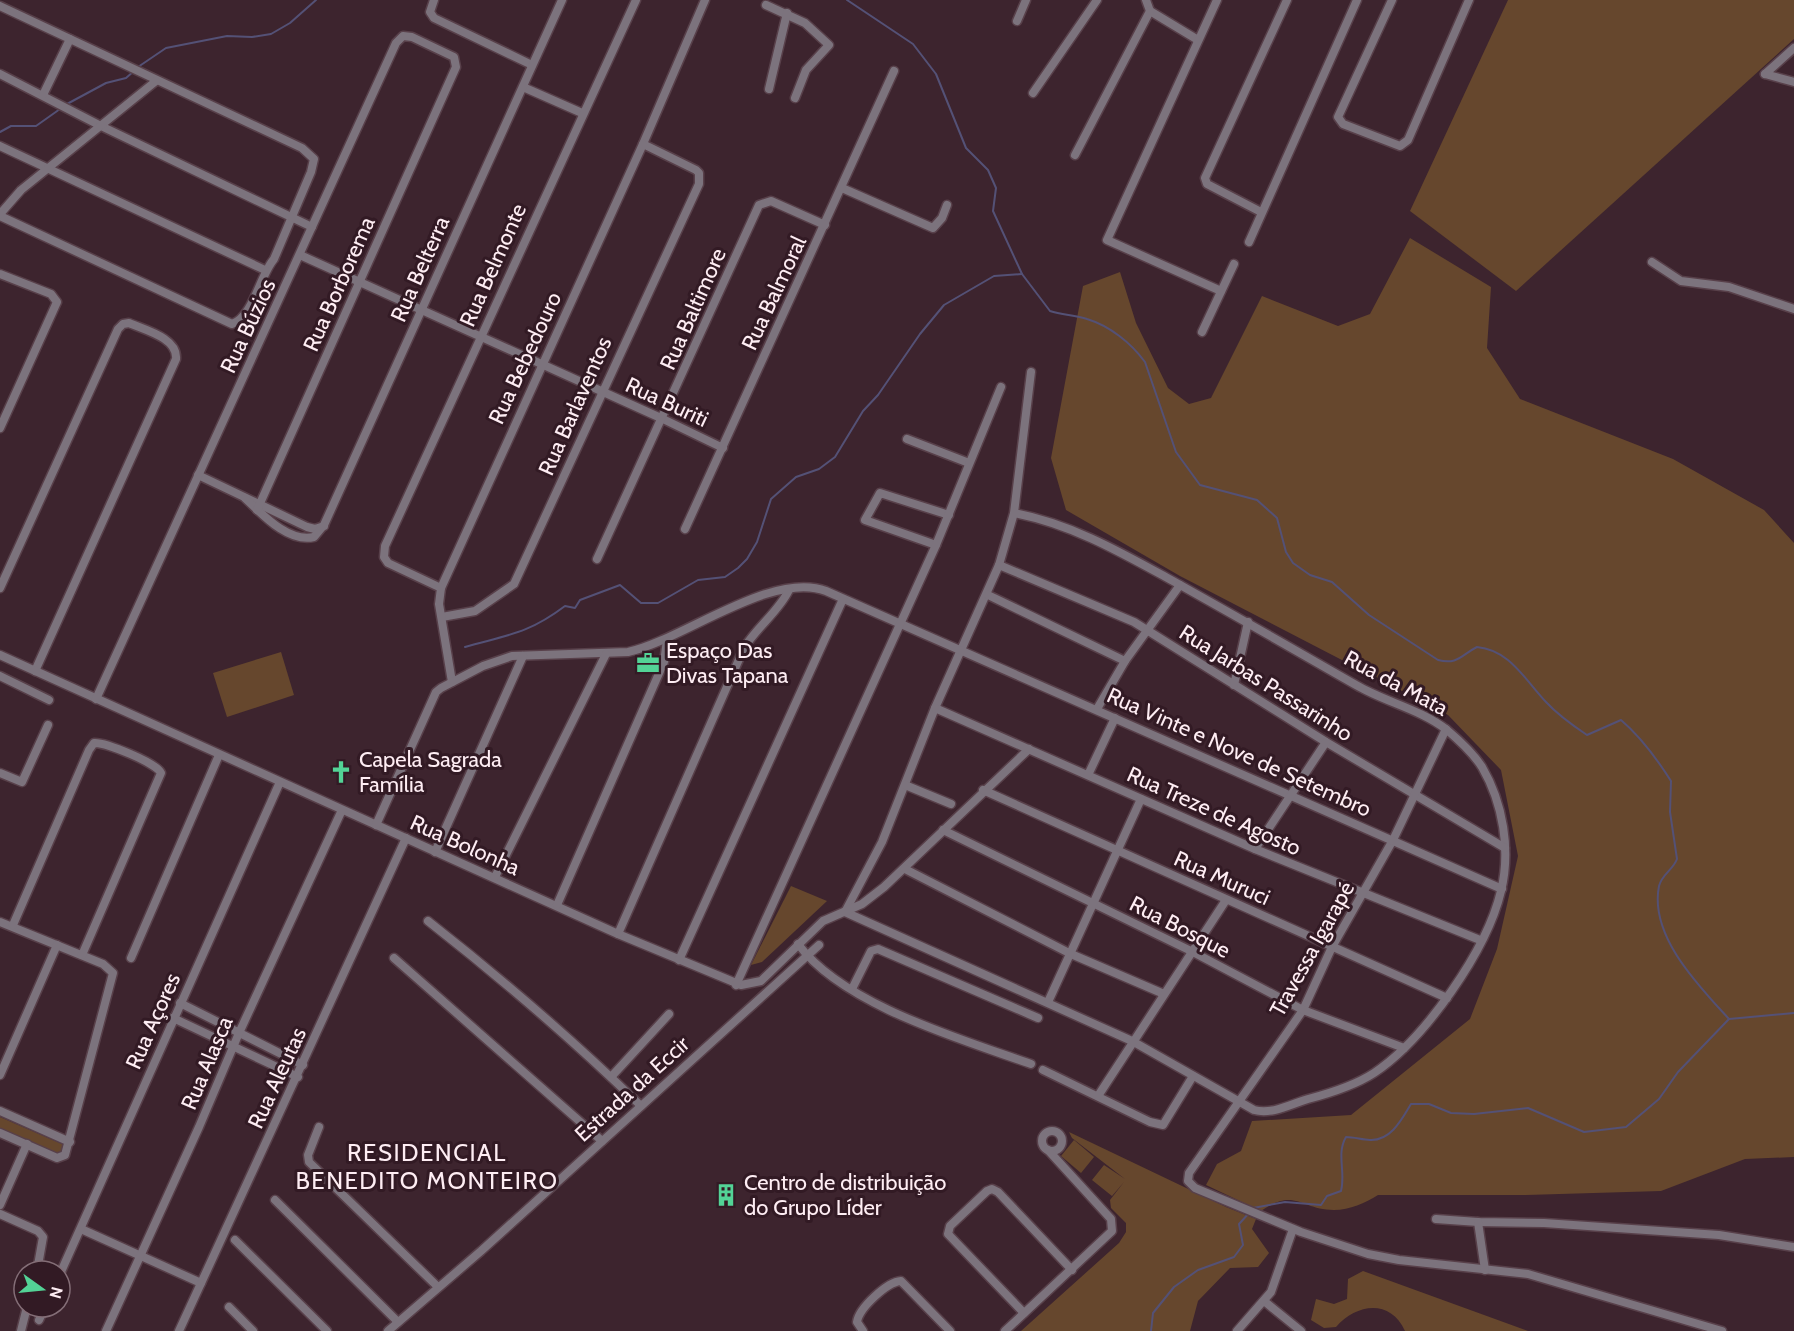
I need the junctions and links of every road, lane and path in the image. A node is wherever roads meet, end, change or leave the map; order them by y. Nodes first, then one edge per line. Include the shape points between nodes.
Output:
1 (562, 0) edge
2 (636, 0) edge
3 (705, 0) edge
4 (1026, 0) edge
5 (1097, 0) edge
6 (1146, 0) edge
7 (1217, 0) edge
8 (1287, 0) edge
9 (1357, 0) edge
10 (1392, 0) edge
11 (1470, 0) edge
12 (433, 3) edge
13 (766, 5) dead end
14 (0, 6) edge
15 (1150, 11) junction
16 (788, 13) junction
17 (1017, 21) dead end
18 (70, 39) junction
19 (1198, 40) junction
20 (1794, 48) edge
21 (532, 65) junction
22 (894, 71) dead end
23 (0, 74) edge
24 (453, 74) joint
25 (156, 81) junction
26 (1794, 82) edge
27 (523, 87) junction
28 (769, 88) dead end
29 (1033, 93) dead end
30 (43, 95) junction
31 (795, 98) dead end
32 (582, 114) junction
33 (101, 126) junction
34 (643, 144) junction
35 (0, 146) edge
36 (1075, 155) dead end
37 (45, 170) junction
38 (842, 188) junction
39 (947, 205) dead end
40 (1261, 212) junction
41 (0, 215) edge
42 (293, 217) junction
43 (825, 225) junction
44 (312, 226) junction
45 (1249, 242) dead end
46 (300, 255) junction
47 (1652, 262) dead end
48 (1234, 264) dead end
49 (265, 270) junction
50 (0, 274) edge
51 (361, 281) junction
52 (1221, 291) junction
53 (1794, 309) edge
54 (421, 310) junction
55 (1202, 332) dead end
56 (480, 337) junction
57 (541, 365) junction
58 (1031, 372) dead end
59 (1001, 387) dead end
60 (601, 391) junction
61 (663, 418) junction
62 (0, 428) edge
63 (907, 439) dead end
64 (723, 448) junction
65 (969, 463) junction
66 (198, 475) junction
67 (259, 506) junction
68 (1014, 513) junction
69 (948, 515) junction
70 (324, 525) junction
71 (685, 529) dead end
72 (936, 545) junction
73 (597, 559) dead end
74 (999, 565) junction
75 (1180, 585) junction
76 (0, 588) edge
77 (441, 588) junction
78 (793, 589) junction
79 (988, 595) junction
80 (843, 599) junction
81 (442, 617) junction
82 (1248, 622) junction
83 (900, 625) junction
84 (1146, 630) junction
85 (667, 640) junction
86 (960, 651) junction
87 (606, 654) junction
88 (0, 655) edge
89 (523, 656) junction
90 (1125, 661) junction
91 (35, 671) junction
92 (0, 676) edge
93 (452, 682) junction
94 (1234, 685) junction
95 (96, 699) junction
96 (49, 700) dead end
97 (935, 708) junction
98 (1097, 709) junction
99 (1115, 718) junction
100 (48, 724) dead end
101 (1446, 729) junction
102 (1326, 742) junction
103 (1029, 749) junction
104 (219, 755) junction
105 (0, 773) edge
106 (1088, 774) junction
107 (280, 782) junction
108 (906, 785) junction
109 (983, 790) junction
110 (1291, 796) junction
111 (1415, 796) junction
112 (1141, 799) junction
113 (951, 804) dead end
114 (342, 810) junction
115 (376, 825) junction
116 (943, 830) junction
117 (406, 838) junction
118 (1393, 840) junction
119 (1505, 848) junction
120 (1255, 849) junction
121 (1116, 850) junction
122 (435, 852) junction
123 (905, 869) junction
124 (495, 877) junction
125 (1502, 889) junction
126 (1362, 894) junction
127 (1226, 900) junction
128 (1094, 904) junction
129 (558, 905) junction
130 (845, 912) junction
131 (428, 921) dead end
132 (0, 922) edge
133 (13, 925) junction
134 (618, 934) junction
135 (1480, 940) junction
136 (798, 944) junction
137 (57, 945) junction
138 (819, 945) dead end
139 (1332, 947) junction
140 (1191, 951) junction
141 (1071, 954) junction
142 (82, 956) junction
143 (807, 956) junction
144 (130, 958) dead end
145 (394, 958) dead end
146 (679, 960) junction
147 (736, 985) junction
148 (852, 989) junction
149 (1164, 994) junction
150 (1447, 998) junction
151 (1048, 1002) junction
152 (180, 1003) junction
153 (1303, 1010) junction
154 (669, 1014) dead end
155 (173, 1018) junction
156 (1038, 1018) dead end
157 (239, 1033) junction
158 (1132, 1041) junction
159 (233, 1046) junction
160 (1404, 1048) junction
161 (1031, 1064) dead end
162 (303, 1065) junction
163 (1043, 1070) dead end
164 (0, 1075) edge
165 (1193, 1076) junction
166 (298, 1077) junction
167 (611, 1077) junction
168 (1098, 1096) junction
169 (1238, 1102) junction
170 (641, 1106) junction
171 (0, 1111) edge
172 (319, 1127) dead end
173 (0, 1133) edge
174 (602, 1141) junction
175 (70, 1142) junction
176 (27, 1144) junction
177 (1048, 1150) dead end
178 (275, 1200) dead end
179 (0, 1204) edge
180 (0, 1214) edge
181 (1436, 1219) dead end
182 (1478, 1222) junction
183 (81, 1229) junction
184 (1293, 1229) junction
185 (235, 1240) dead end
186 (1794, 1247) edge
187 (141, 1257) junction
188 (39, 1259) edge
189 (67, 1259) edge
190 (1072, 1270) junction
191 (1485, 1270) junction
192 (201, 1283) junction
193 (438, 1287) junction
194 (1264, 1301) junction
195 (229, 1307) dead end
196 (1024, 1313) junction
197 (398, 1322) junction
198 (106, 1331) edge
199 (179, 1331) edge
200 (253, 1331) edge
201 (327, 1331) edge
202 (388, 1331) edge
203 (863, 1331) edge
204 (950, 1331) edge
205 (1005, 1331) edge
206 (1237, 1331) edge
207 (1301, 1331) edge
208 (1722, 1331) edge

1 - 21 street, Rua Belterra
2 - 32 street, Rua Belmonte
3 - 34 street, Rua Bebedouro
4 - 17 street
5 - 29 street
6 - 15 street
7 - 19 street
8 - 40 street via 1205,178 1208,184
9 - 40 street
10 - 11 street via 1338,117 1341,123 1395,144 1405,144
12 - 21 street via 430,12 434,18
13 - 16 street
14 - 18 street
15 - 19 street
15 - 36 street
16 - 28 street
16 - 31 street via 828,43 827,49 806,70
18 - 25 street
18 - 30 street
19 - 52 street via 1107,240
20 - 26 street via 1765,74
21 - 27 street, Rua Belterra
22 - 38 street, Rua Balmoral
23 - 30 street
24 - 44 street, Rua Búzios via 457,63 454,57 412,37 399,39
24 - 51 street, Rua Borborema
25 - 33 street
25 - 42 street via 313,156 314,163
27 - 32 street
27 - 54 street, Rua Belterra
30 - 33 street
32 - 56 street, Rua Belmonte
33 - 37 street
33 - 42 street
34 - 57 street, Rua Bebedouro
34 - 60 street, Rua Barlaventos via 696,170 699,183
35 - 37 street
37 - 41 street
37 - 49 street
38 - 39 street via 933,228
38 - 43 street, Rua Balmoral
40 - 45 street
41 - 49 street via 232,324 242,317
42 - 44 street
42 - 49 street
43 - 61 street, Rua Baltimore via 771,201 759,205
43 - 64 street, Rua Balmoral
44 - 46 street, Rua Búzios
46 - 51 street, Rua Buriti
46 - 66 street, Rua Búzios
47 - 53 street via 1681,281 1729,287
48 - 52 street
50 - 62 street via 51,294 57,302
51 - 54 street, Rua Buriti
51 - 67 street, Rua Borborema
52 - 55 street
54 - 56 street, Rua Buriti
54 - 70 street, Rua Belterra
56 - 57 street, Rua Buriti
56 - 77 street, Rua Belmonte via 385,546 385,561
57 - 60 street, Rua Buriti
57 - 77 street, Rua Bebedouro
58 - 68 street
59 - 65 street
60 - 61 street, Rua Buriti
60 - 81 street, Rua Barlaventos via 514,584 475,611
61 - 64 street, Rua Buriti
61 - 73 street, Rua Baltimore
63 - 65 street
64 - 71 street, Rua Balmoral
65 - 69 street
66 - 67 street
66 - 95 street, Rua Búzios
67 - 70 street via 307,527
67 - 70 street via 277,526 304,539 314,537
68 - 74 street
68 - 75 street, Rua da Mata via 1096,539
69 - 72 street
69 - 72 street via 879,494 865,520
72 - 83 street
74 - 79 street
74 - 84 street, Rua Jarbas Passarinho via 1116,613
75 - 82 street, Rua da Mata
75 - 84 street
76 - 91 street via 118,329 129,323 170,342 177,351 176,359
77 - 81 street
78 - 80 street, Rua Vinte e Nove de Setembro via 816,587
78 - 85 street via 703,619
78 - 134 street via 760,624 744,648
79 - 86 street
79 - 90 street
80 - 83 street, Rua Vinte e Nove de Setembro
80 - 146 street
81 - 93 street
82 - 94 street
82 - 101 street, Rua da Mata via 1357,685
83 - 86 street, Rua Vinte e Nove de Setembro
83 - 147 street
84 - 90 street
84 - 94 street, Rua Jarbas Passarinho
85 - 87 street
85 - 129 street via 664,662
86 - 97 street
86 - 98 street, Rua Vinte e Nove de Setembro
87 - 89 street
87 - 124 street
88 - 91 street, Rua Bolonha
89 - 93 street via 483,666
89 - 122 street
90 - 98 street
91 - 95 street, Rua Bolonha
92 - 96 street
93 - 115 street via 436,692
94 - 102 street, Rua Jarbas Passarinho
95 - 104 street, Rua Bolonha
97 - 103 street, Rua Treze de Agosto
97 - 108 street
98 - 99 street, Rua Vinte e Nove de Setembro
99 - 106 street
99 - 110 street, Rua Vinte e Nove de Setembro
100 - 105 street via 22,782
101 - 111 street, Travessa Igarapé
101 - 119 street, Rua da Mata via 1482,768 1501,816
102 - 110 street
102 - 111 street, Rua Jarbas Passarinho
103 - 106 street, Rua Treze de Agosto
103 - 109 street
104 - 107 street, Rua Bolonha
104 - 144 street
106 - 112 street, Rua Treze de Agosto
107 - 114 street, Rua Bolonha
107 - 152 street, Rua Açores
108 - 113 street
108 - 130 street via 882,842
109 - 116 street
109 - 121 street, Rua Muruci
110 - 118 street, Rua Vinte e Nove de Setembro
110 - 120 street
111 - 118 street, Travessa Igarapé
111 - 119 street, Rua Jarbas Passarinho
112 - 120 street, Rua Treze de Agosto
112 - 121 street
114 - 115 street, Rua Bolonha
114 - 157 street, Rua Alasca
115 - 117 street, Rua Bolonha
116 - 123 street
116 - 128 street, Rua Bosque
117 - 122 street, Rua Bolonha
117 - 162 street, Rua Aleutas
118 - 125 street, Rua Vinte e Nove de Setembro
118 - 126 street, Travessa Igarapé
119 - 125 street, Rua da Mata
120 - 126 street, Rua Treze de Agosto
121 - 127 street, Rua Muruci
121 - 128 street
122 - 124 street, Rua Bolonha
123 - 130 street via 862,904
123 - 141 street
124 - 129 street, Rua Bolonha
125 - 135 street, Rua da Mata
126 - 135 street, Rua Treze de Agosto
126 - 139 street, Travessa Igarapé
127 - 139 street, Rua Muruci
127 - 140 street
128 - 140 street, Rua Bosque
128 - 141 street
129 - 134 street, Rua Bolonha
130 - 136 street via 823,921
130 - 151 street, Rua da Mata
131 - 167 street
132 - 133 street
133 - 137 street
133 - 142 street via 92,745 100,742 126,753 159,768 160,777
134 - 146 street, Rua Bolonha
135 - 150 street, Rua da Mata
136 - 143 street
136 - 147 street, Rua Bolonha via 761,981
137 - 142 street
137 - 164 street
138 - 143 street, Estrada da Eccir
139 - 150 street, Rua Muruci
139 - 153 street, Travessa Igarapé
140 - 149 street
140 - 153 street, Rua Bosque
141 - 149 street
141 - 151 street
142 - 175 street via 103,964 113,973
143 - 148 street
143 - 170 street, Estrada da Eccir
145 - 174 street
146 - 147 street, Rua Bolonha
148 - 156 street via 871,951 878,949
148 - 161 street via 901,1014
149 - 158 street
150 - 160 street, Rua da Mata
151 - 158 street, Rua da Mata
152 - 155 street, Rua Açores
152 - 157 street
153 - 160 street, Rua Bosque
153 - 169 street, Travessa Igarapé
154 - 167 street
155 - 159 street
155 - 183 street, Rua Açores
157 - 159 street, Rua Alasca
157 - 162 street
158 - 165 street, Rua da Mata
158 - 168 street
159 - 166 street
159 - 187 street, Rua Alasca
160 - 169 street, Rua da Mata via 1373,1074 1332,1093 1268,1112
162 - 166 street, Rua Aleutas
163 - 168 street
165 - 168 street via 1163,1125
165 - 169 street, Rua da Mata
166 - 192 street, Rua Aleutas
167 - 170 street
169 - 184 street, Travessa Igarapé via 1189,1173 1188,1181 1195,1188
170 - 174 street, Estrada da Eccir
171 - 175 street
172 - 193 street via 309,1162
173 - 176 street
174 - 193 street, Estrada da Eccir
175 - 176 street via 60,1158
176 - 179 street
177 - 190 street via 1111,1218 1113,1226 1108,1237
178 - 197 street
180 - 188 street via 38,1231 43,1237
181 - 182 street
182 - 186 street via 1519,1221 1719,1235
182 - 191 street
183 - 187 street
183 - 189 street, Rua Açores
184 - 191 street via 1368,1254
184 - 194 street via 1271,1292
185 - 201 street
187 - 192 street
187 - 198 street, Rua Alasca
190 - 196 street
190 - 196 street via 998,1192 987,1191 950,1226 948,1234
191 - 208 street via 1528,1274
192 - 199 street, Rua Aleutas
193 - 197 street, Estrada da Eccir
194 - 206 street
194 - 207 street
195 - 200 street
196 - 205 street
197 - 202 street, Estrada da Eccir
203 - 204 street via 858,1317 892,1282 901,1281

